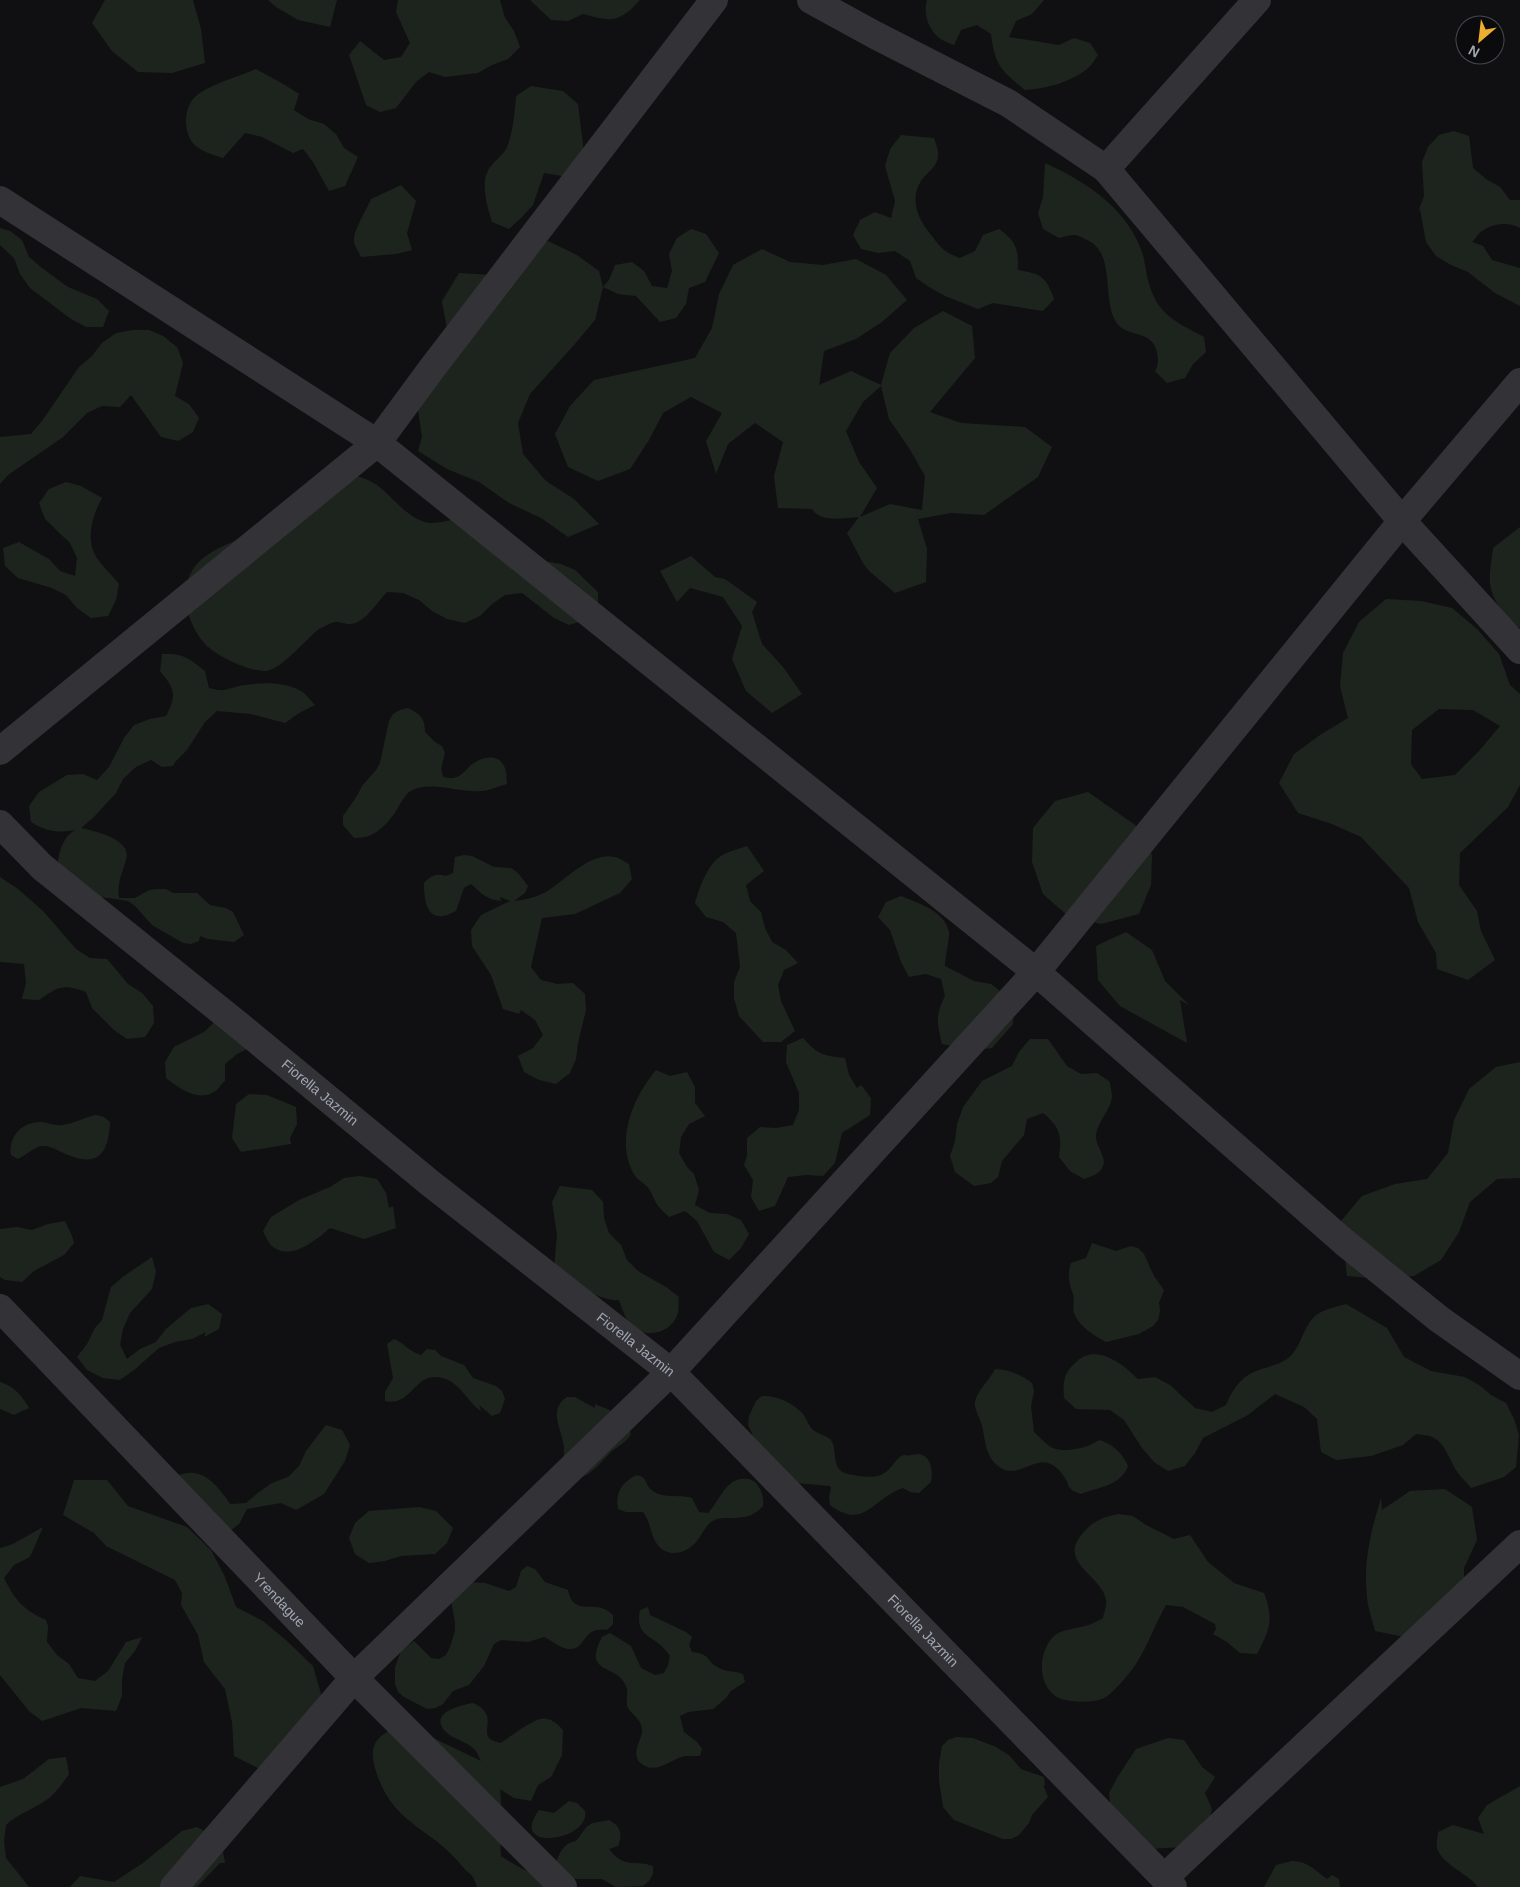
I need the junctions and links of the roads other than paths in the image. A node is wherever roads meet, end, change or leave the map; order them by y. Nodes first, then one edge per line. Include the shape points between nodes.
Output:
1 (714, 0) edge
2 (811, 0) edge
3 (1257, 0) edge
4 (1106, 169) junction
5 (0, 200) edge
6 (1520, 382) edge
7 (377, 443) junction
8 (1402, 521) junction
9 (1520, 650) edge
10 (0, 750) edge
11 (0, 824) edge
12 (0, 847) edge
13 (42, 867) junction
14 (1036, 972) junction
15 (0, 1308) edge
16 (671, 1372) junction
17 (1520, 1376) edge
18 (1520, 1544) edge
19 (354, 1678) junction
20 (1168, 1882) edge
21 (174, 1887) edge
22 (563, 1887) edge

1 - 7 street
2 - 4 street via 1008,103
3 - 4 street
4 - 8 street
5 - 7 street
6 - 8 street
7 - 10 street
7 - 14 street
8 - 9 street
8 - 14 street
11 - 13 street, Fiorella Jazmin
12 - 13 street, Fiorella Jazmin
13 - 16 street, Fiorella Jazmin via 430,1183
14 - 16 street
14 - 17 street via 1344,1242 1439,1319
15 - 19 street, Yrendague
16 - 19 street
16 - 20 street, Fiorella Jazmin
18 - 20 street
19 - 21 street
19 - 22 street, Yrendague

